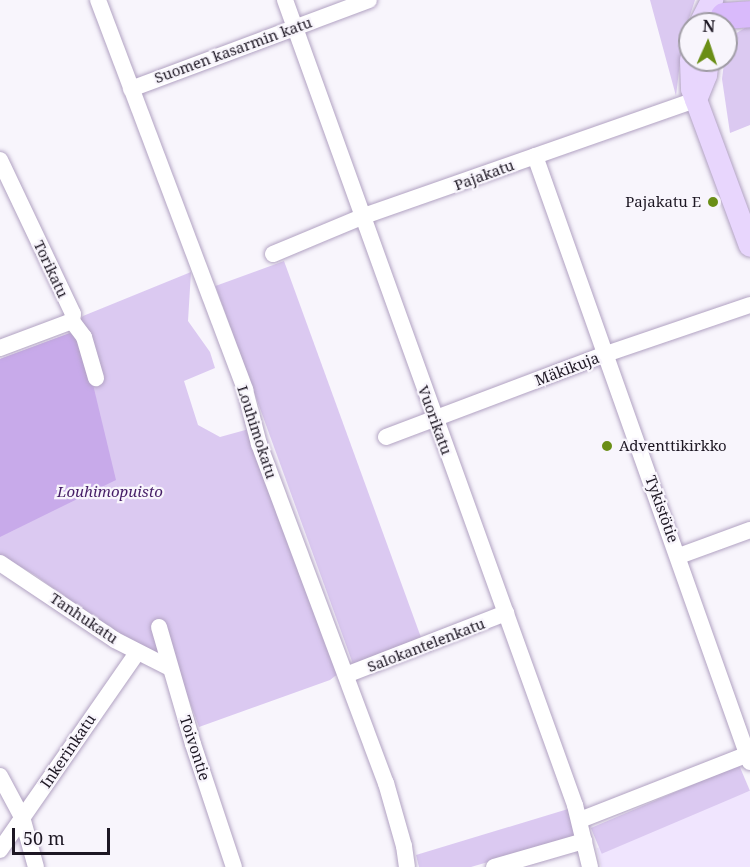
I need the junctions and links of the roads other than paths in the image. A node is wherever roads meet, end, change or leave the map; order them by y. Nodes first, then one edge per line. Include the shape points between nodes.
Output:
1 (98, 0) edge
2 (285, 0) edge
3 (369, 0) edge
4 (294, 28) junction
5 (690, 72) edge
6 (706, 72) edge
7 (131, 89) junction
8 (696, 100) junction
9 (535, 156) junction
10 (0, 160) edge
11 (364, 216) junction
12 (750, 246) edge
13 (273, 254) dead end
14 (750, 305) edge
15 (72, 321) junction
16 (0, 348) edge
17 (606, 354) junction
18 (96, 378) dead end
19 (435, 419) junction
20 (386, 436) dead end
21 (750, 530) edge
22 (679, 556) junction
23 (0, 563) edge
24 (506, 613) junction
25 (159, 627) dead end
26 (137, 653) junction
27 (170, 668) junction
28 (346, 675) junction
29 (748, 759) edge
30 (0, 776) edge
31 (22, 817) junction
32 (580, 820) junction
33 (584, 841) junction
34 (0, 850) edge
35 (36, 867) edge
36 (234, 867) edge
37 (407, 867) edge
38 (494, 867) edge
39 (590, 867) edge

1 - 7 street, Louhimokatu
2 - 4 street, Vuorikatu
3 - 4 street, Suomen kasarmin katu
4 - 7 street, Suomen kasarmin katu
4 - 11 street, Vuorikatu
5 - 8 main road
6 - 8 main road
7 - 28 street, Louhimokatu via 245,390 259,444
8 - 9 street, Pajakatu
8 - 12 main road
9 - 11 street, Pajakatu
9 - 17 street, Tykistötie
10 - 15 street, Torikatu via 73,314
11 - 13 street, Pajakatu
11 - 19 street, Vuorikatu
14 - 17 street, Mäkikuja
15 - 16 street
15 - 18 street, Torikatu via 84,337
17 - 19 street, Mäkikuja
17 - 22 street, Tykistötie
19 - 20 street, Mäkikuja
19 - 24 street, Vuorikatu
21 - 22 street
22 - 29 street, Tykistötie
23 - 26 street, Tanhukatu
24 - 28 street, Salokantelenkatu
24 - 32 street, Vuorikatu
25 - 27 street, Toivontie
26 - 27 street, Tanhukatu
26 - 31 street, Inkerinkatu
27 - 36 street, Toivontie
28 - 37 street, Louhimokatu via 386,783
29 - 32 street
30 - 31 street
31 - 34 street, Inkerinkatu
31 - 35 street
32 - 33 street, Vuorikatu
33 - 38 street
33 - 39 street, Vuorikatu

